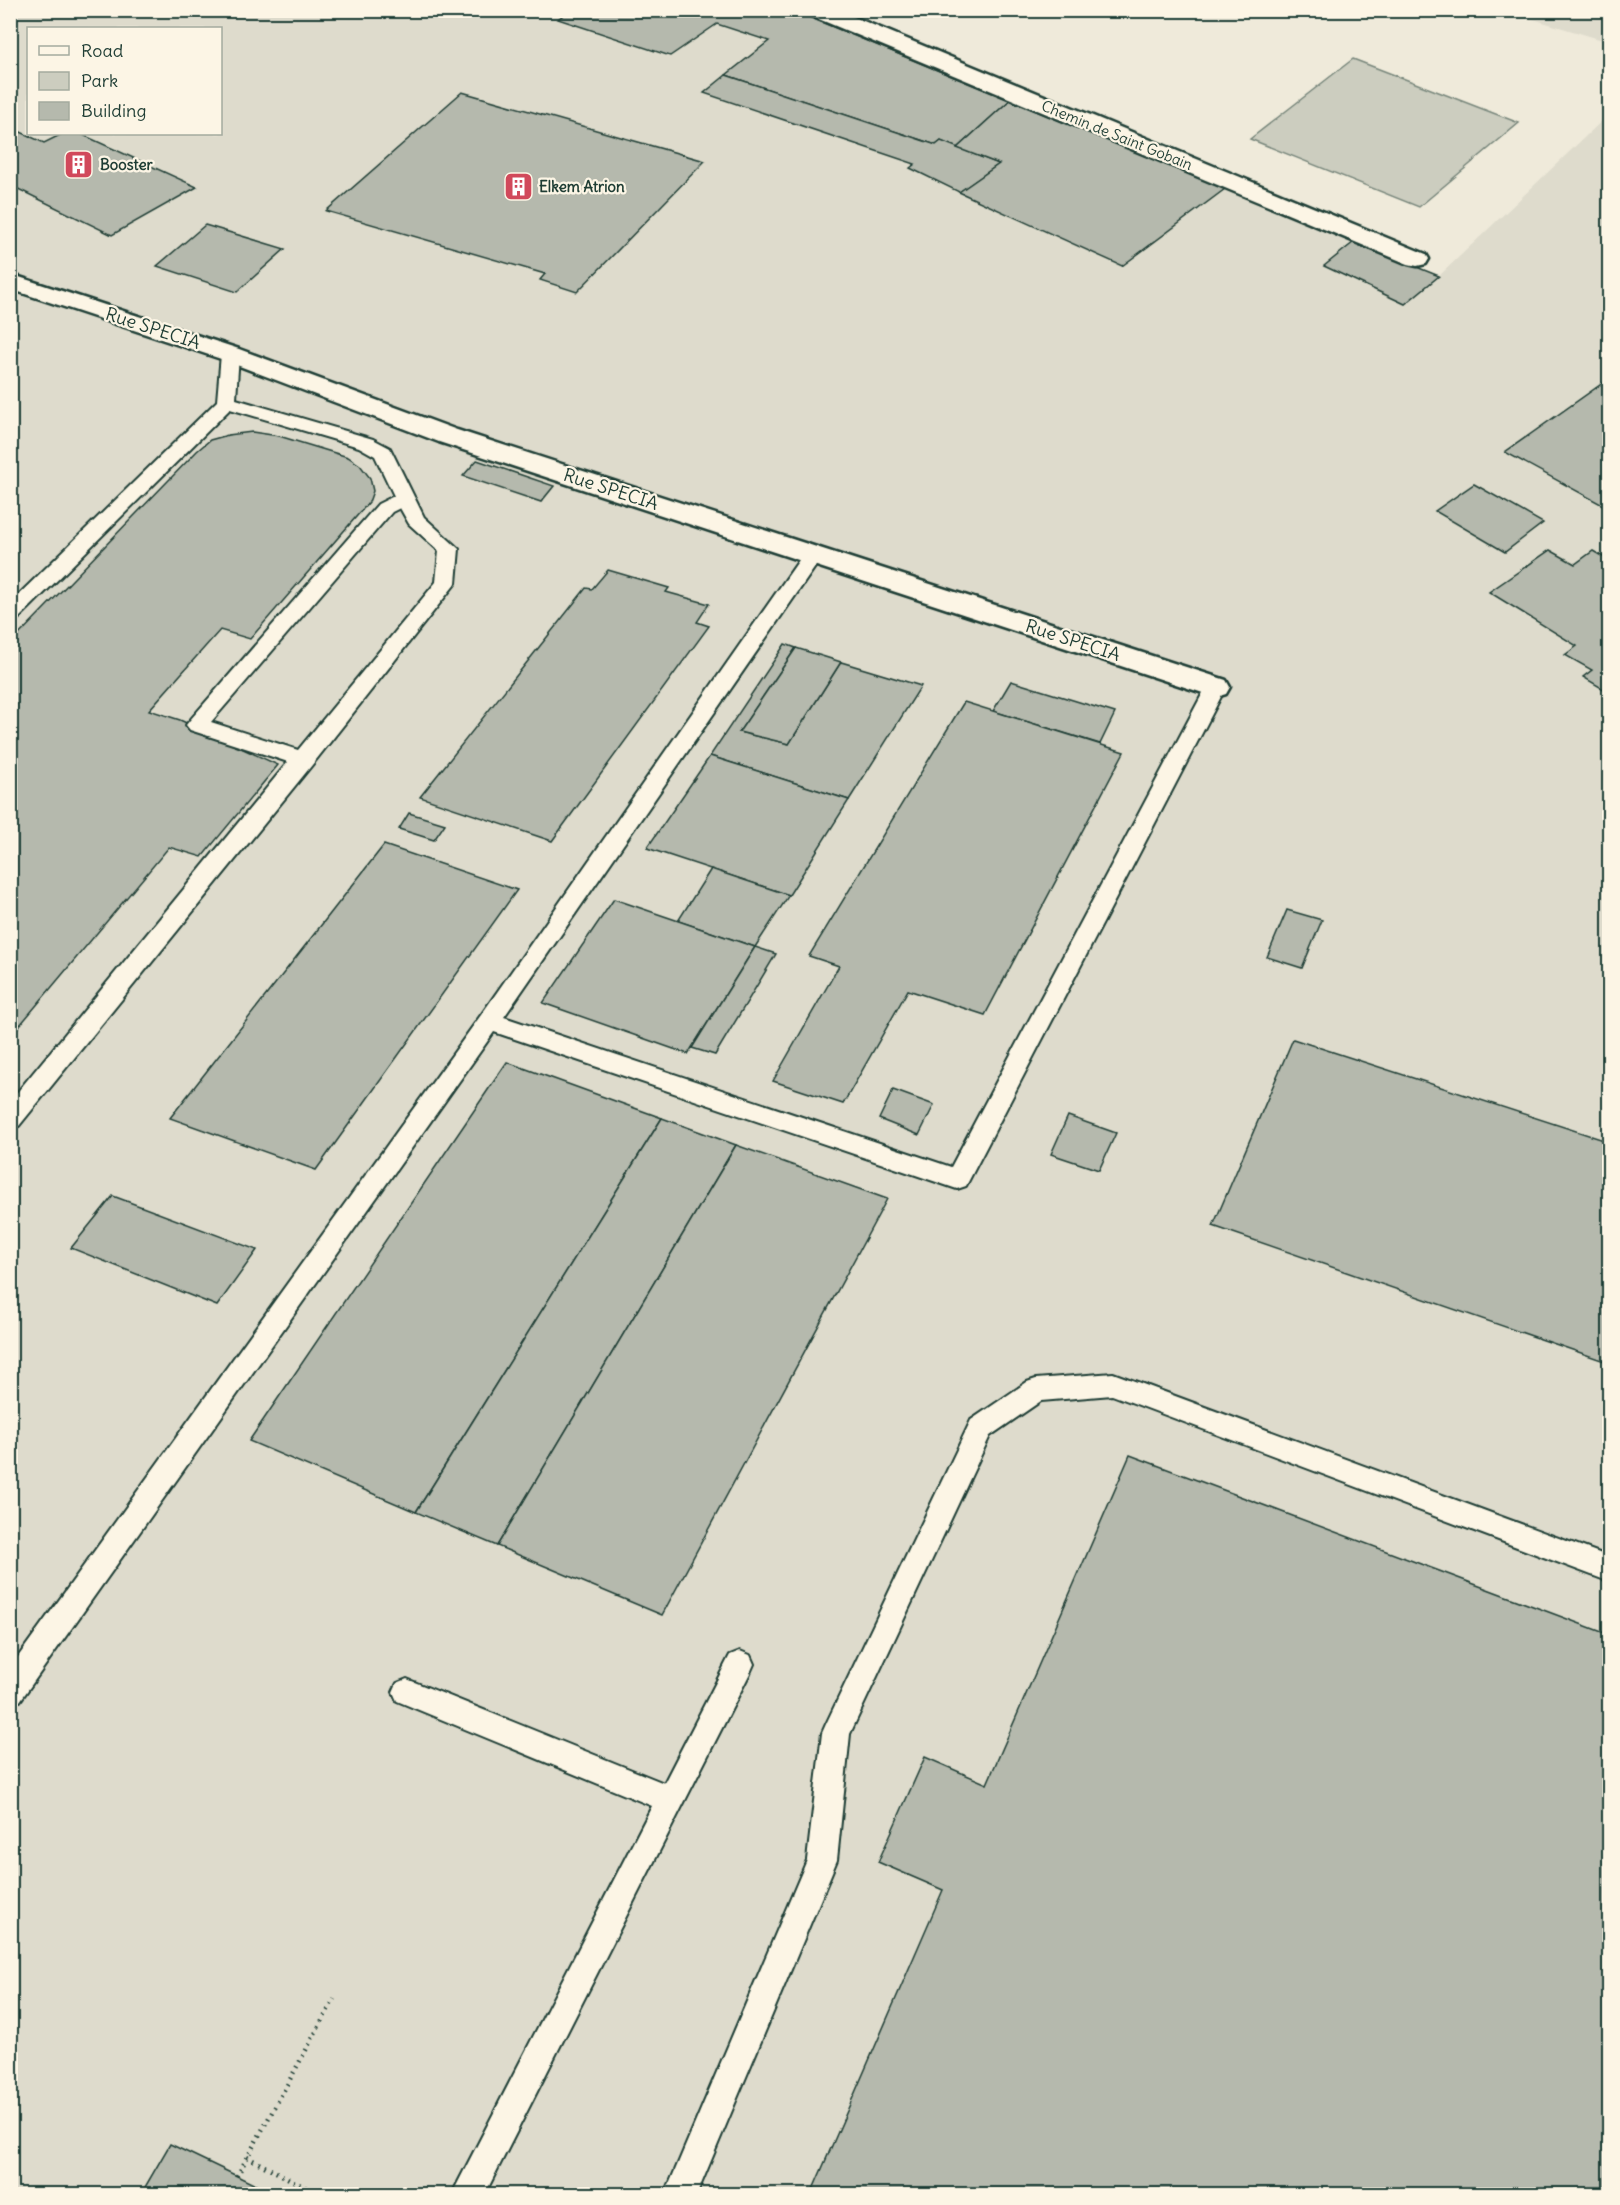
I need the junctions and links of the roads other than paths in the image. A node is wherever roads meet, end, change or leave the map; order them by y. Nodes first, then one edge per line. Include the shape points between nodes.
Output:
1 (818, 10) edge
2 (1418, 259) dead end
3 (10, 281) edge
4 (230, 354) junction
5 (226, 402) junction
6 (405, 498) junction
7 (813, 555) junction
8 (10, 615) edge
9 (1216, 687) joint
10 (304, 760) junction
11 (489, 1021) junction
12 (10, 1119) edge
13 (1610, 1570) edge
14 (740, 1664) dead end
15 (10, 1692) edge
16 (407, 1692) dead end
17 (670, 1800) junction
18 (468, 2194) edge
19 (681, 2194) edge

1 - 2 street, Chemin de Saint Gobain
3 - 4 street, Rue SPECIA
4 - 5 lane
4 - 7 street, Rue SPECIA via 448,436
5 - 6 lane via 366,443 383,452
5 - 8 lane
6 - 10 lane via 416,520 449,549 446,583
6 - 10 lane via 385,508 197,724
7 - 9 street, Rue SPECIA
7 - 11 lane
9 - 11 lane via 957,1179
10 - 12 lane
11 - 15 lane
13 - 19 lane via 1113,1384 1036,1390 980,1428 836,1733 822,1860
14 - 17 lane
16 - 17 lane
17 - 18 lane

